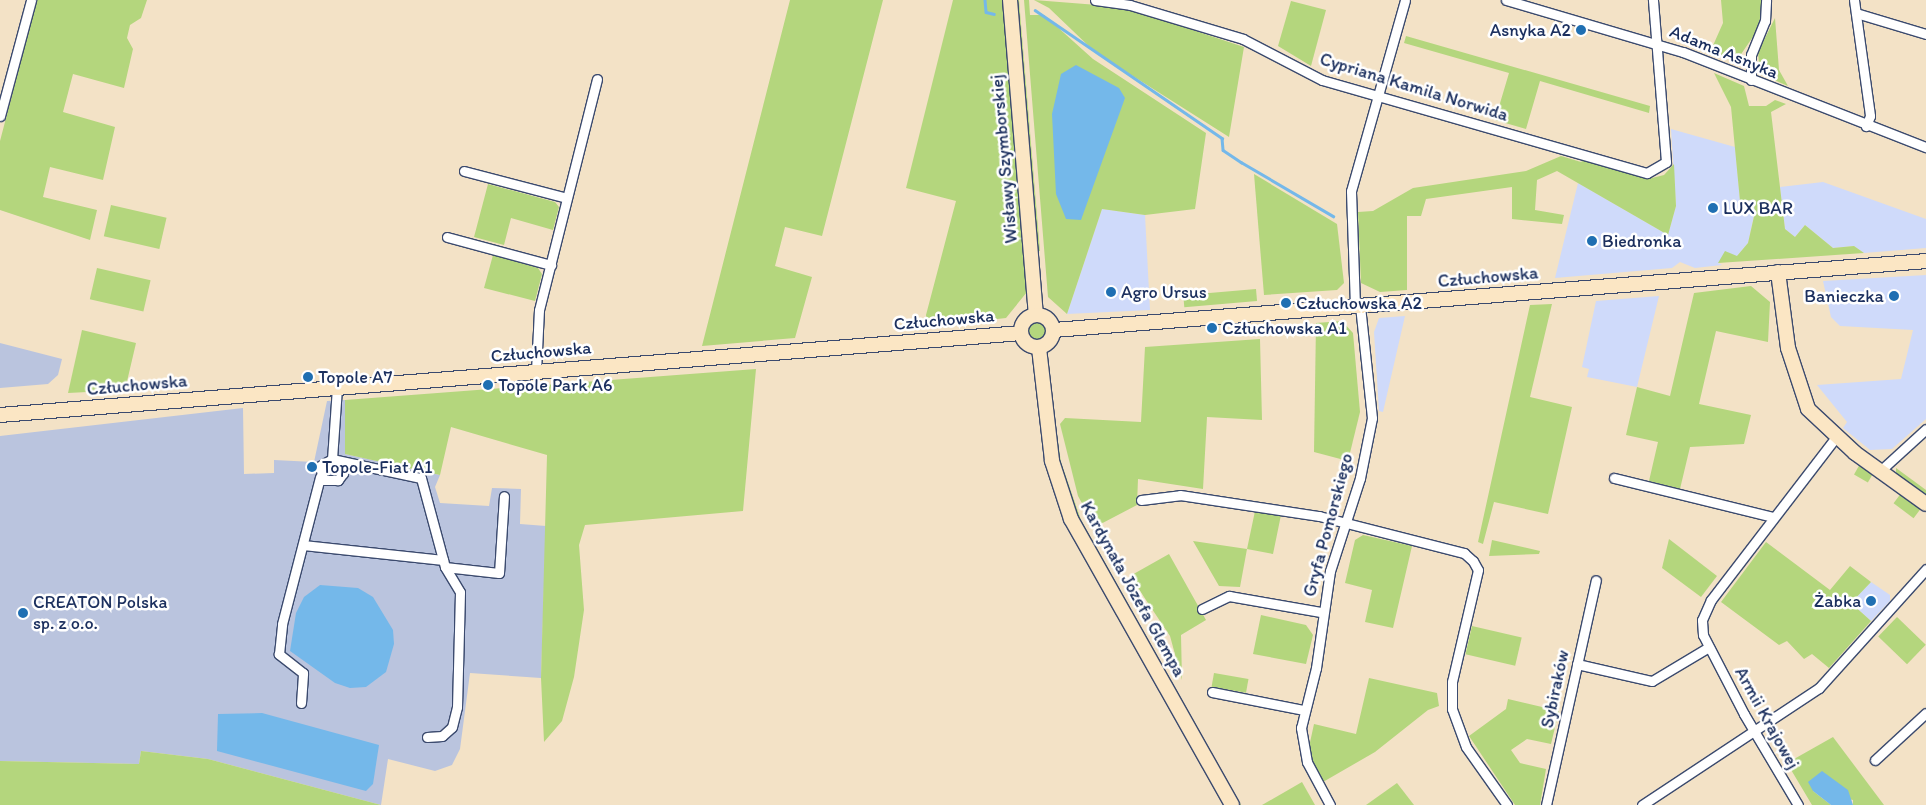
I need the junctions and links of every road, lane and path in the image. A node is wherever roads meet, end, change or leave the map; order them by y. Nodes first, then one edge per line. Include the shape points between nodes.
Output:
1 (31, 0) edge
2 (1010, 0) edge
3 (1095, 0) edge
4 (1404, 0) edge
5 (1506, 0) edge
6 (1653, 0) edge
7 (1766, 0) edge
8 (1854, 0) edge
9 (1130, 2) edge
10 (1856, 13) junction
11 (1926, 34) edge
12 (1655, 42) junction
13 (597, 79) dead end
14 (1751, 80) junction
15 (1378, 97) junction
16 (0, 116) edge
17 (1866, 126) junction
18 (1926, 147) edge
19 (464, 171) dead end
20 (568, 198) junction
21 (447, 237) dead end
22 (1926, 261) edge
23 (551, 265) junction
24 (1778, 272) junction
25 (1357, 305) junction
26 (1036, 315) junction
27 (1054, 330) junction
28 (1021, 332) junction
29 (1039, 348) junction
30 (536, 371) junction
31 (337, 388) junction
32 (0, 415) edge
33 (1926, 429) edge
34 (1836, 437) junction
35 (336, 460) junction
36 (1880, 471) junction
37 (320, 477) junction
38 (1614, 478) dead end
39 (504, 496) dead end
40 (1141, 500) dead end
41 (1926, 504) edge
42 (1772, 517) junction
43 (1345, 522) junction
44 (303, 545) junction
45 (444, 563) junction
46 (1926, 569) edge
47 (1596, 580) dead end
48 (1202, 609) dead end
49 (1321, 612) junction
50 (1709, 647) junction
51 (1577, 664) junction
52 (1212, 692) dead end
53 (301, 703) dead end
54 (1304, 710) junction
55 (1926, 713) edge
56 (1754, 730) junction
57 (427, 737) dead end
58 (1875, 760) dead end
59 (1232, 805) edge
60 (1330, 805) edge
61 (1507, 805) edge
62 (1546, 805) edge
63 (1642, 805) edge
64 (1798, 805) edge

1 - 16 street
2 - 26 main road, Wisławy Szymborskiej
3 - 9 street, Cypriana Kamila Norwida
4 - 15 street, Gryfa Pomorskiego
5 - 12 street, Adama Asnyka
6 - 12 street
7 - 14 street via 1765,21 1751,54
8 - 10 street
9 - 15 street, Cypriana Kamila Norwida via 1243,39 1322,80
10 - 11 street
10 - 17 street via 1870,116
12 - 14 street, Adama Asnyka
12 - 15 street, Cypriana Kamila Norwida via 1666,162 1647,173 1554,143 1463,123
13 - 20 street
14 - 17 street, Adama Asnyka
15 - 25 street, Gryfa Pomorskiego via 1352,190
17 - 18 street, Adama Asnyka
19 - 20 street
20 - 23 street
21 - 23 street
22 - 24 main road, Człuchowska
23 - 30 street via 539,310
24 - 25 main road, Człuchowska
24 - 34 main road via 1795,379 1808,409
25 - 27 main road, Człuchowska
25 - 43 street, Gryfa Pomorskiego via 1372,418
26 - 27 main road via 1047,318
26 - 28 main road via 1024,321
27 - 29 main road via 1049,343
28 - 29 main road via 1026,343
28 - 30 main road, Człuchowska
29 - 59 main road, Kardynała Józefa Glempa via 1052,461 1071,519
30 - 31 main road, Człuchowska
31 - 32 main road, Człuchowska
31 - 35 street
33 - 36 street
34 - 36 main road
34 - 42 street, Armii Krajowej
35 - 37 street via 322,463
35 - 37 street via 342,473 338,480 326,482
35 - 45 street via 421,478
36 - 41 main road
37 - 44 street
38 - 42 street
39 - 45 street via 499,573
40 - 43 street via 1180,495
42 - 50 street, Armii Krajowej via 1707,606 1701,627
43 - 49 street, Gryfa Pomorskiego
43 - 61 street via 1360,530 1464,553 1478,570 1452,682 1452,709 1466,747
44 - 45 street
44 - 53 street via 282,624 279,654 303,673
45 - 57 street via 460,592 457,707 452,727 442,736
46 - 56 street via 1819,688
47 - 51 street, Sybiraków
48 - 49 street via 1229,596
49 - 54 street, Gryfa Pomorskiego via 1316,668
50 - 51 street via 1652,681
50 - 56 street, Armii Krajowej
51 - 62 street, Sybiraków
52 - 54 street
54 - 60 street, Gryfa Pomorskiego via 1302,747
55 - 58 street
56 - 63 street
56 - 64 street, Armii Krajowej

